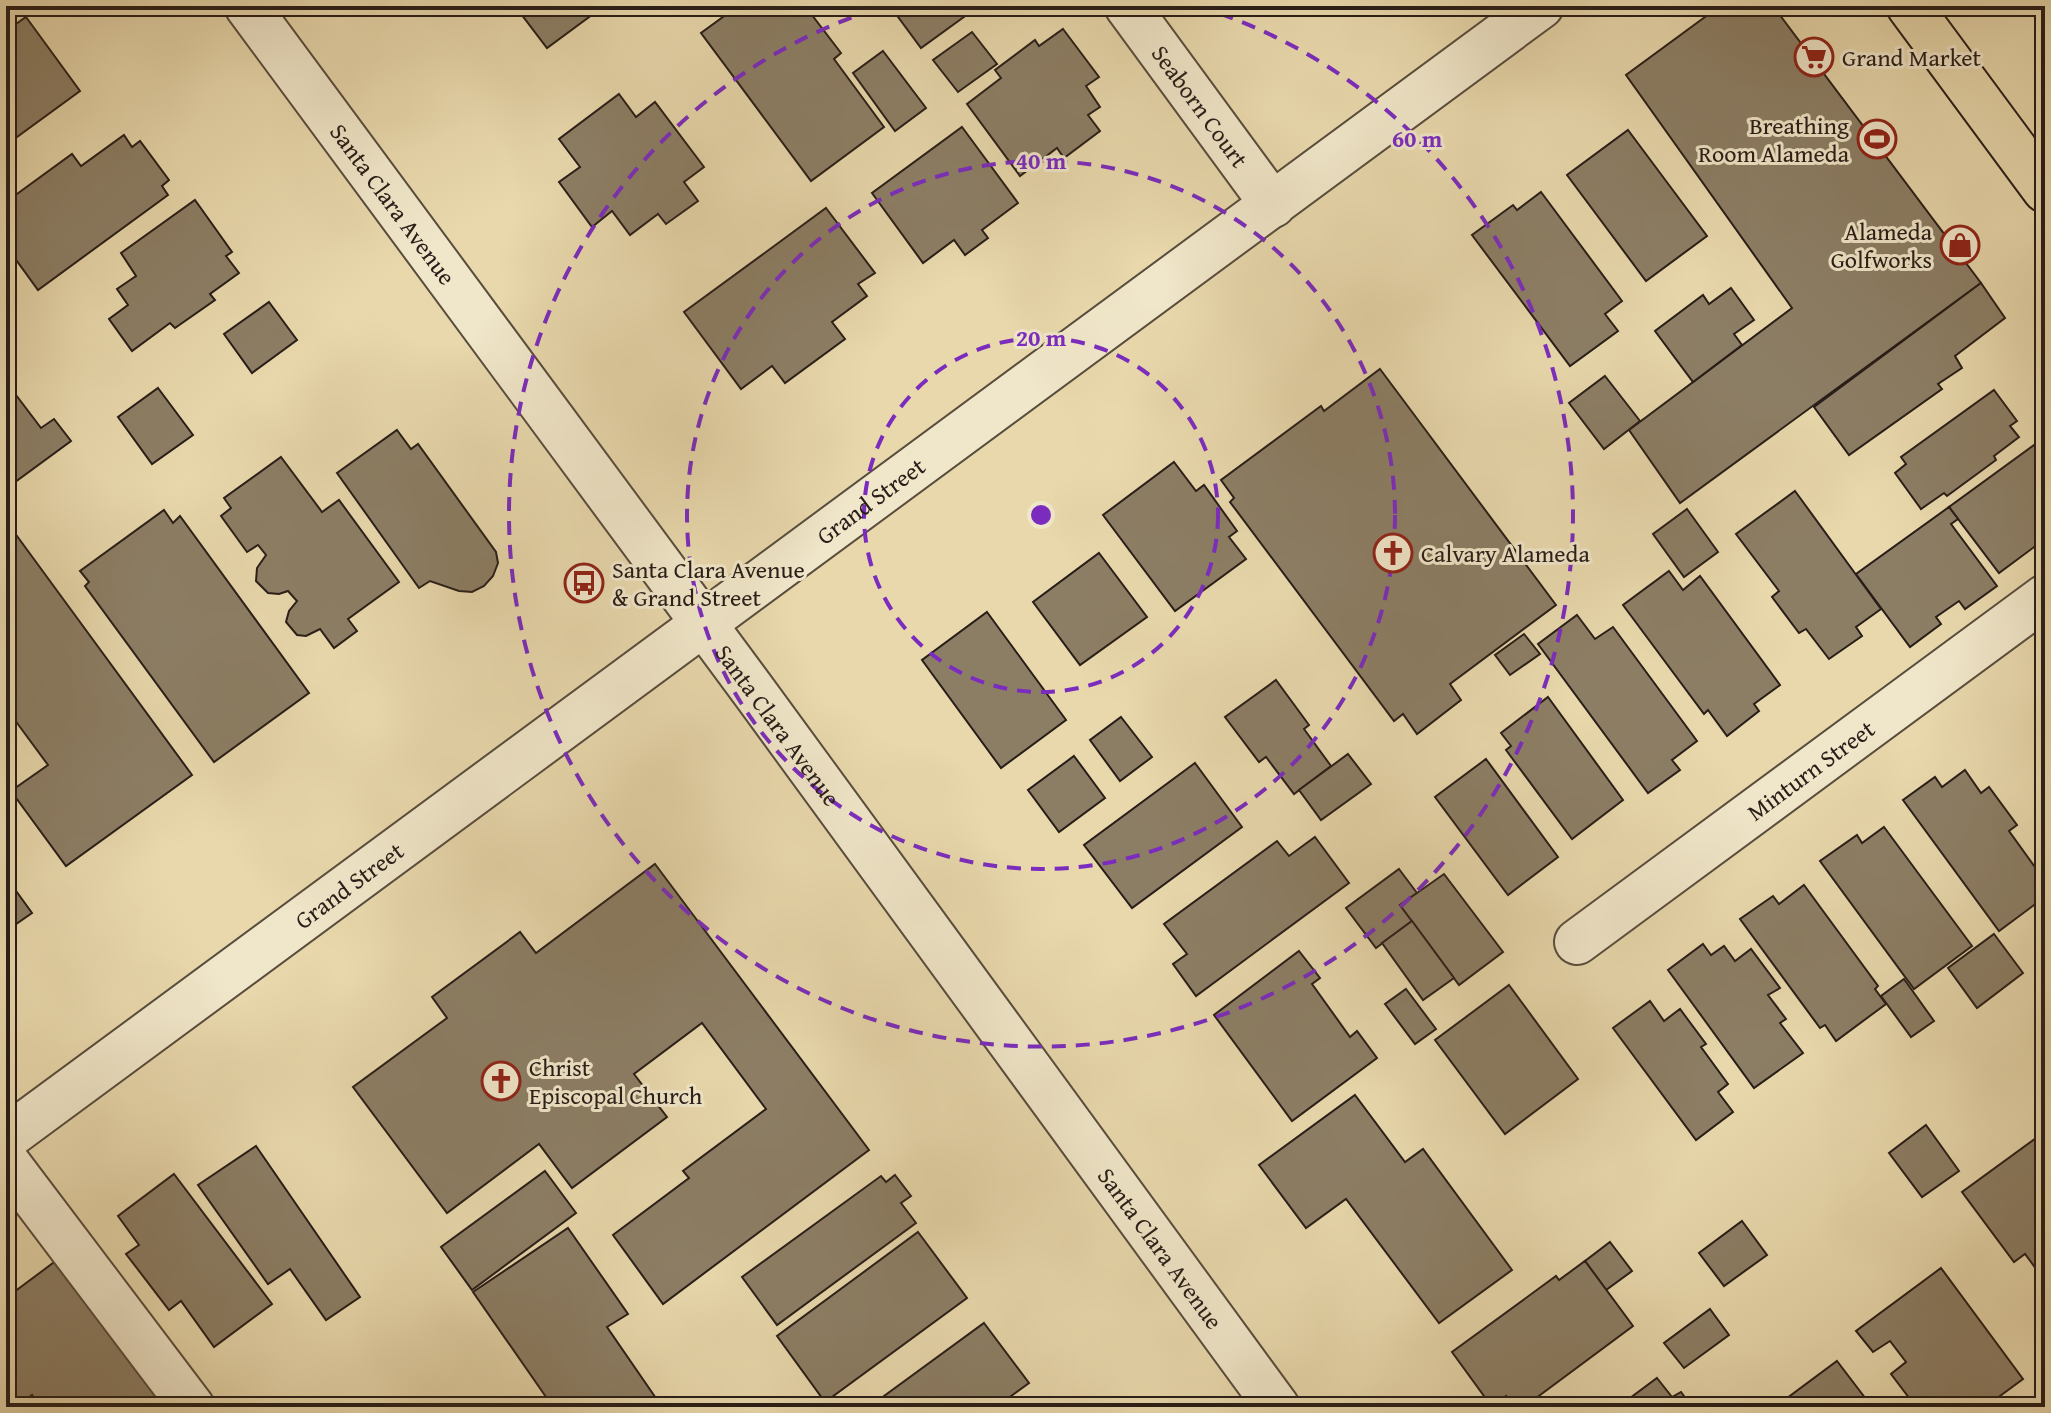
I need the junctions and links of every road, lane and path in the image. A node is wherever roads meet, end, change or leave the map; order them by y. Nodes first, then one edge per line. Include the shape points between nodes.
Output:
1 (247, 6) edge
2 (1127, 6) edge
3 (1541, 6) edge
4 (1909, 6) edge
5 (2045, 190) edge
6 (1273, 205) junction
7 (2045, 597) edge
8 (704, 624) junction
9 (1577, 942) dead end
10 (6, 1138) edge
11 (6, 1161) edge
12 (192, 1407) edge
13 (1277, 1407) edge

1 - 8 street, Santa Clara Avenue
2 - 6 street, Seaborn Court
3 - 6 street, Grand Street
4 - 5 main road
6 - 8 street, Grand Street
7 - 9 street, Minturn Street
8 - 10 street, Grand Street
8 - 13 street, Santa Clara Avenue
11 - 12 street

